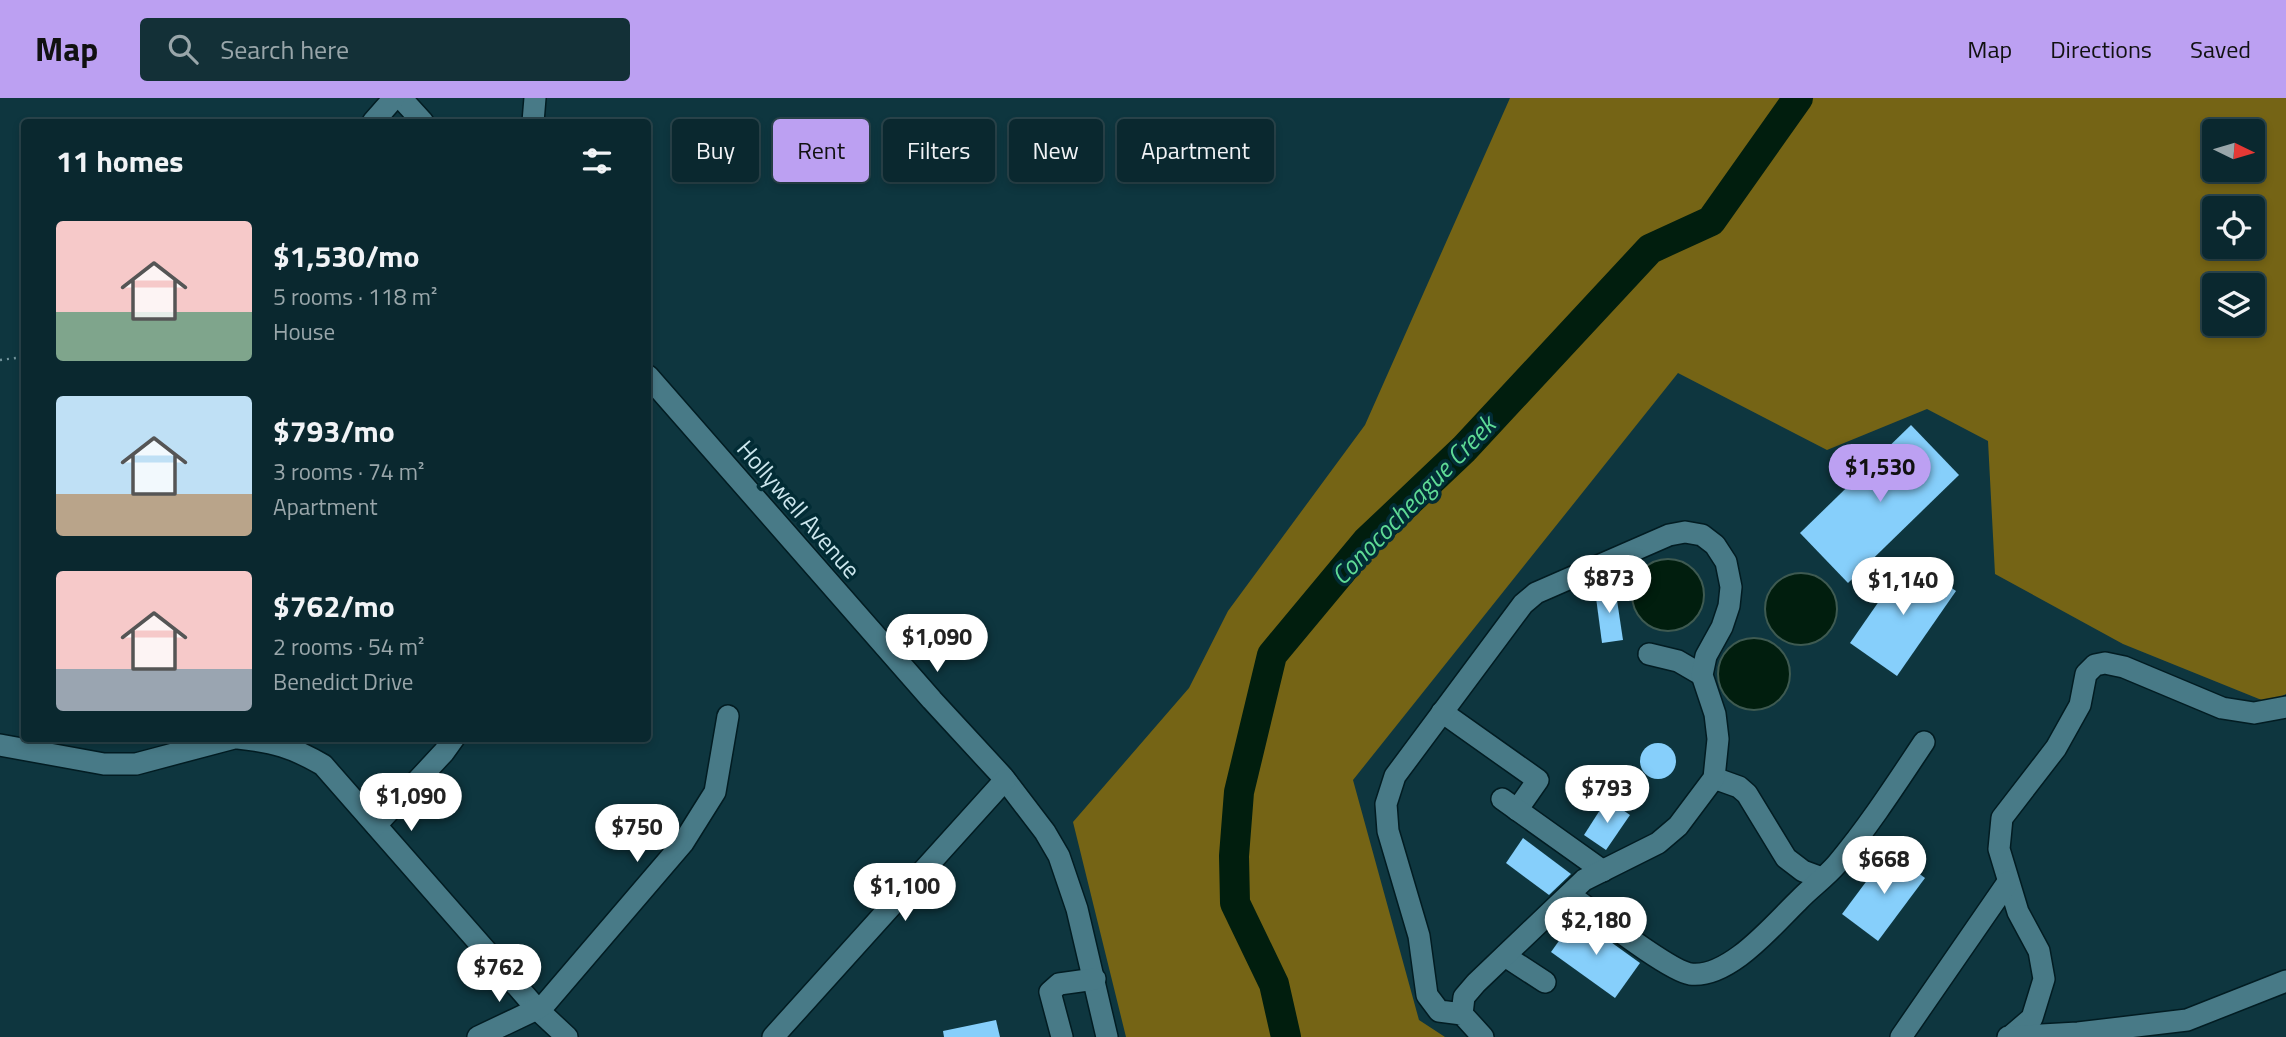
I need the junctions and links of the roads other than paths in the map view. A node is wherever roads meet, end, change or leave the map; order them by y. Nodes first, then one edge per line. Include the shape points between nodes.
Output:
1 (394, 98) edge
2 (401, 98) edge
3 (535, 98) edge
4 (376, 119) edge
5 (420, 119) edge
6 (533, 119) edge
7 (651, 379) edge
8 (1649, 654) dead end
9 (1702, 675) junction
10 (2286, 707) edge
11 (1442, 712) junction
12 (728, 716) dead end
13 (221, 742) edge
14 (269, 742) edge
15 (451, 742) edge
16 (1924, 743) dead end
17 (0, 745) edge
18 (1714, 778) junction
19 (1005, 780) junction
20 (376, 825) junction
21 (1603, 871) junction
22 (1822, 878) junction
23 (2008, 882) junction
24 (1570, 895) junction
25 (1505, 956) junction
26 (1095, 979) junction
27 (2286, 981) edge
28 (1545, 982) dead end
29 (537, 1009) junction
30 (1462, 1014) junction
31 (2009, 1036) edge
32 (478, 1037) edge
33 (567, 1037) edge
34 (773, 1037) edge
35 (1062, 1037) edge
36 (1107, 1037) edge
37 (1483, 1037) edge
38 (1901, 1037) edge

1 - 4 street
2 - 5 street
3 - 6 street
7 - 19 street, Hollywell Avenue
8 - 9 street via 1678,661
9 - 11 street via 1729,606 1731,587 1726,562 1715,545 1702,535 1685,532 1536,593 1522,604
9 - 18 street via 1718,739
10 - 23 street via 2254,713 2222,708 2124,667 2095,665 2086,674 2080,705 2056,748 2002,818 1999,849
11 - 21 street via 1538,780 1510,805
11 - 30 street via 1395,776 1387,804 1388,831 1419,936 1427,995 1439,1011
12 - 29 street via 715,792 683,843
13 - 17 street via 136,764 104,764
14 - 20 street via 295,749 323,765
15 - 20 street
16 - 22 street via 1866,827
18 - 21 street via 1678,826 1658,843
18 - 22 street via 1747,794 1786,858
19 - 26 street, Hollywell Avenue via 1059,856
19 - 34 street
20 - 29 street
21 - 24 street via 1584,880
22 - 24 street via 1730,962 1711,972 1690,974 1670,966
23 - 31 street via 2039,951 2044,979 2032,1018
23 - 38 street
24 - 25 street
25 - 28 street
25 - 30 street via 1464,997
26 - 35 street via 1059,985 1051,992
26 - 36 street, Hollywell Avenue
27 - 31 street via 2187,1020
29 - 32 street
29 - 33 street
30 - 37 street

